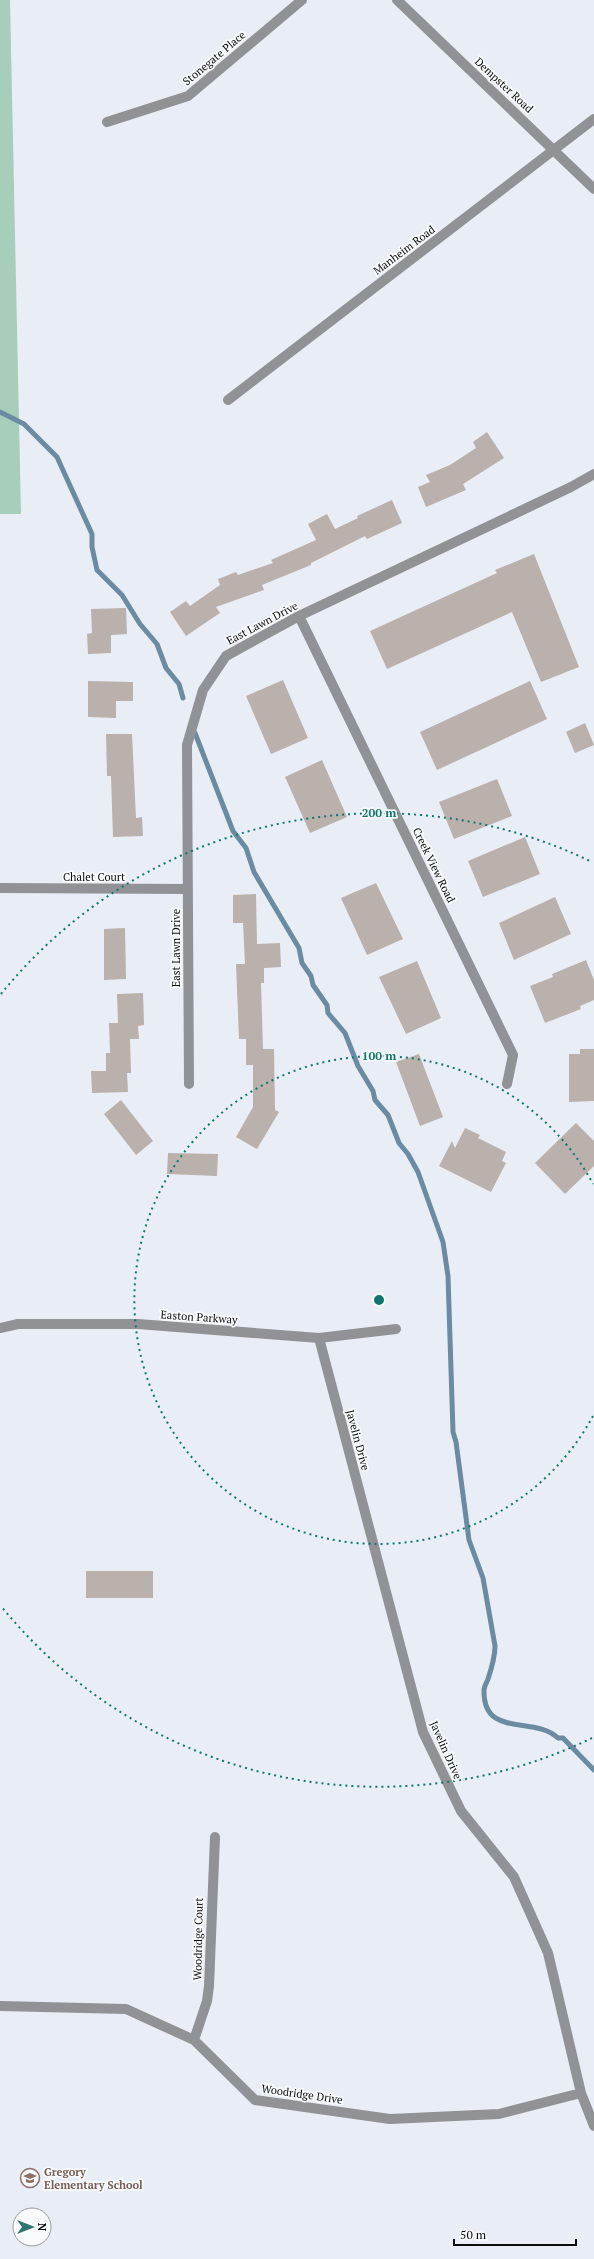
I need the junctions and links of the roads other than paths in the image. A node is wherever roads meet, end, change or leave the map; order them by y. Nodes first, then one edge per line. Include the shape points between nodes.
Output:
1 (302, 0) edge
2 (397, 0) edge
3 (594, 119) edge
4 (107, 122) dead end
5 (555, 150) junction
6 (594, 189) edge
7 (228, 400) dead end
8 (594, 474) edge
9 (299, 616) junction
10 (0, 888) edge
11 (188, 889) junction
12 (189, 1084) dead end
13 (507, 1084) dead end
14 (0, 1328) edge
15 (396, 1329) dead end
16 (319, 1338) junction
17 (215, 1837) dead end
18 (0, 2006) edge
19 (194, 2040) junction
20 (581, 2093) junction
21 (594, 2126) edge

1 - 4 street, Stonegate Place via 188,96
2 - 5 street, Dempster Road
3 - 5 street, Manheim Road
5 - 6 street, Dempster Road
5 - 7 street, Manheim Road
8 - 9 street, East Lawn Drive
9 - 11 street, East Lawn Drive via 226,656 203,690 187,745
9 - 13 street, Creek View Road via 513,1055
10 - 11 street, Chalet Court
11 - 12 street, East Lawn Drive
14 - 16 street, Easton Parkway via 18,1324 138,1324
15 - 16 street, Easton Parkway
16 - 20 street, Javelin Drive via 423,1732 461,1811 514,1877 548,1953
17 - 19 street, Woodridge Court via 209,1986 207,2001
18 - 19 street, Woodridge Drive via 126,2009
19 - 20 street, Woodridge Drive via 255,2100 383,2118 499,2114
20 - 21 street, Javelin Drive

